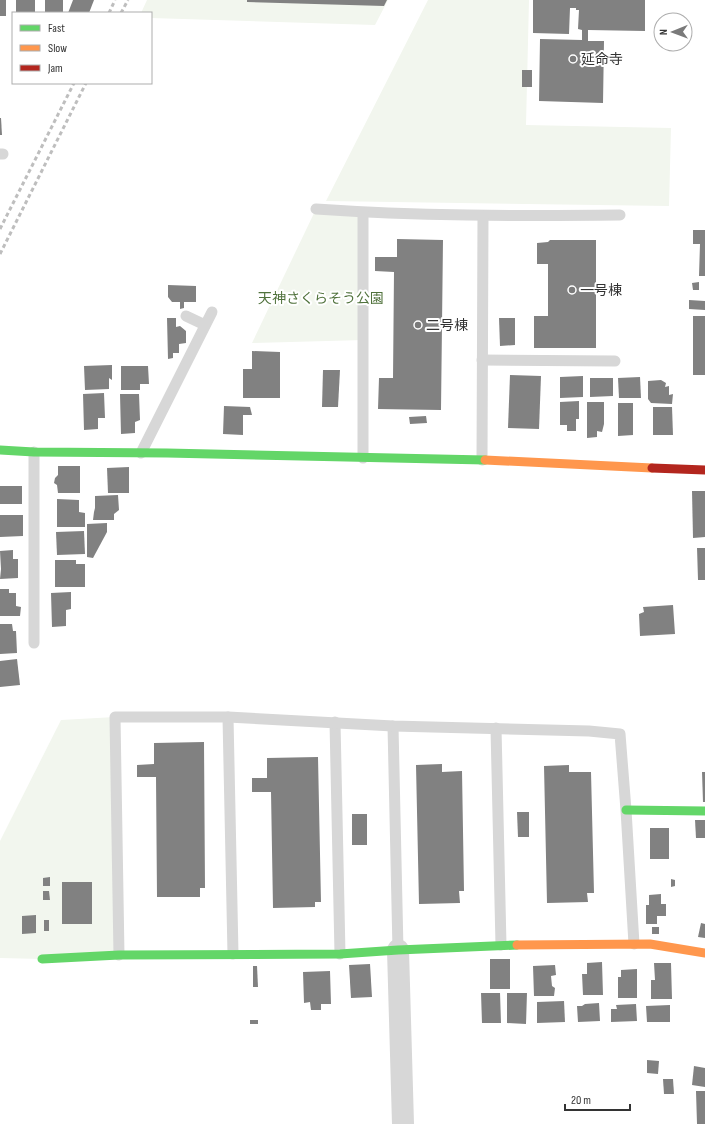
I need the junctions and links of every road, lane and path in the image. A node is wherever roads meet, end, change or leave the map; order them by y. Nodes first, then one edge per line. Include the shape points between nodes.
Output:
1 (316, 209) dead end
2 (363, 212) junction
3 (620, 214) dead end
4 (483, 216) junction
5 (212, 312) dead end
6 (186, 316) dead end
7 (205, 326) junction
8 (482, 360) junction
9 (615, 361) dead end
10 (0, 450) edge
11 (34, 452) junction
12 (141, 453) junction
13 (363, 458) junction
14 (482, 460) junction
15 (705, 470) edge
16 (34, 643) dead end
17 (228, 717) junction
18 (336, 722) junction
19 (393, 726) junction
20 (496, 728) junction
21 (626, 810) junction
22 (705, 811) edge
23 (634, 944) junction
24 (501, 946) junction
25 (398, 950) junction
26 (705, 953) edge
27 (233, 954) junction
28 (340, 954) junction
29 (119, 955) junction
30 (42, 959) dead end
31 (403, 1124) edge

1 - 2 lane
2 - 4 lane
2 - 13 lane
3 - 4 lane
4 - 8 lane
5 - 7 lane
6 - 7 lane
7 - 12 lane
8 - 9 lane
8 - 14 lane
10 - 11 street
11 - 12 street
11 - 16 lane
12 - 13 street
13 - 14 street
14 - 15 street
17 - 18 lane
17 - 27 lane
17 - 29 lane via 115,717
18 - 19 lane
18 - 28 lane
19 - 20 lane
19 - 25 lane
20 - 21 lane via 620,734
20 - 24 lane
21 - 22 street
21 - 23 lane
23 - 24 street
23 - 26 street via 650,944
24 - 25 street
25 - 28 street
25 - 31 street
27 - 28 street
27 - 29 street
29 - 30 street

